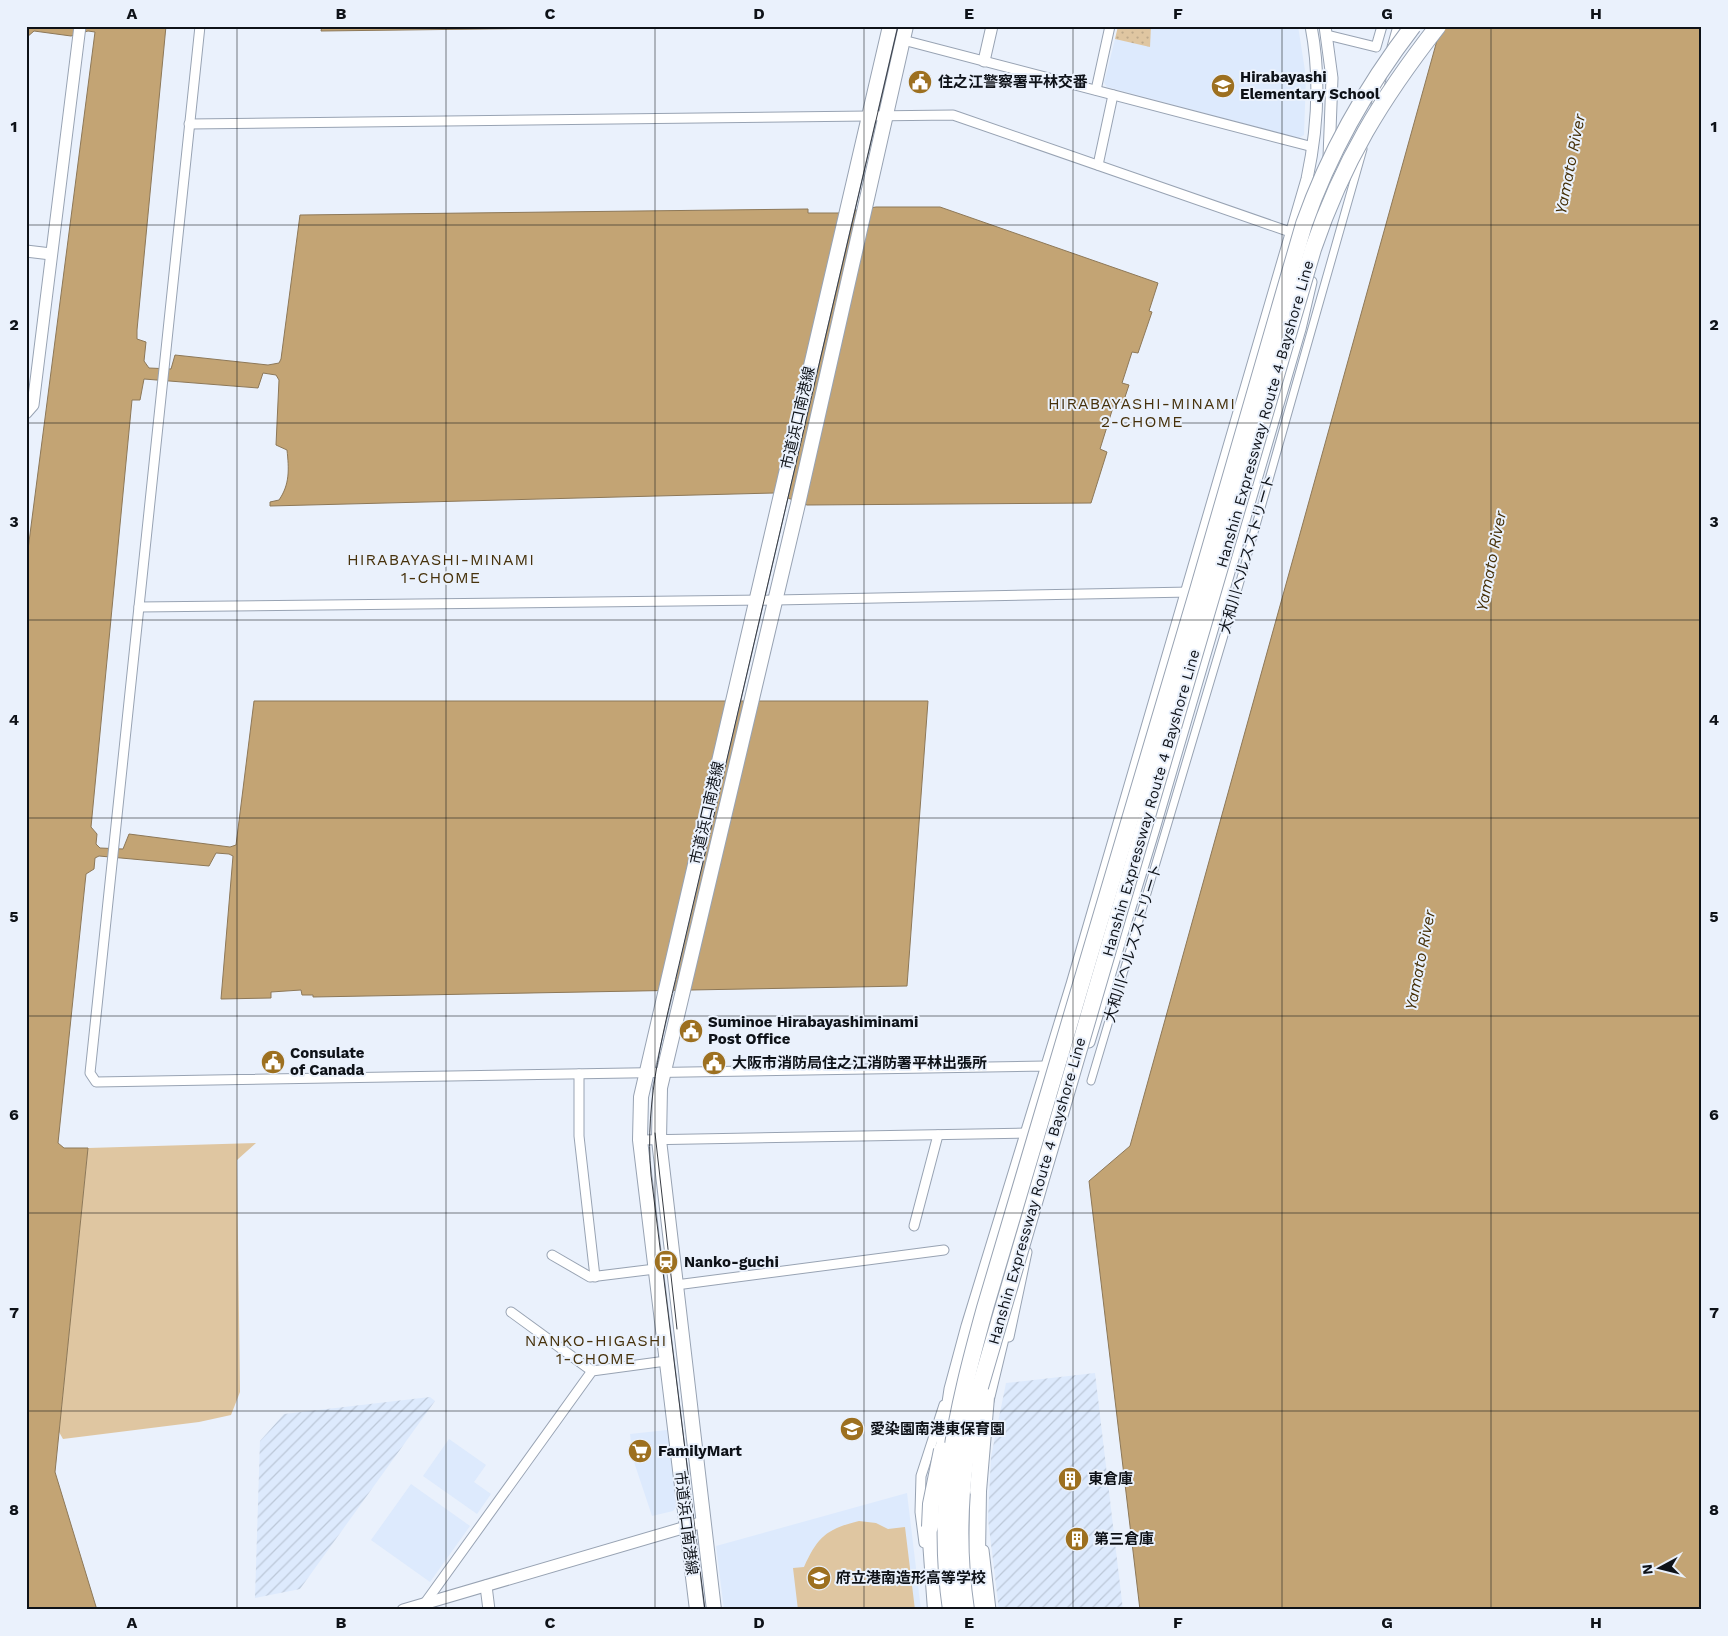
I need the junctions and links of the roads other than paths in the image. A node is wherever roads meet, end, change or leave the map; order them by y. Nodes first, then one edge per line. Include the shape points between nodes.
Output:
1 (200, 26) edge
2 (890, 26) edge
3 (992, 26) edge
4 (1110, 26) edge
5 (1311, 26) edge
6 (1382, 26) edge
7 (1397, 26) edge
8 (1414, 26) edge
9 (1438, 26) edge
10 (1326, 31) edge
11 (80, 32) edge
12 (904, 33) edge
13 (984, 61) junction
14 (1096, 90) junction
15 (1113, 94) junction
16 (885, 116) junction
17 (869, 117) junction
18 (189, 124) junction
19 (1314, 146) junction
20 (1098, 165) junction
21 (1292, 232) junction
22 (1318, 241) junction
23 (26, 251) edge
24 (51, 254) junction
25 (26, 414) edge
26 (1186, 591) junction
27 (756, 600) junction
28 (775, 600) junction
29 (1220, 600) junction
30 (139, 607) junction
31 (1045, 1066) junction
32 (663, 1072) junction
33 (645, 1073) junction
34 (579, 1074) junction
35 (1091, 1081) dead end
36 (1074, 1088) junction
37 (1026, 1134) junction
38 (938, 1135) junction
39 (640, 1140) junction
40 (659, 1140) junction
41 (914, 1226) dead end
42 (944, 1250) dead end
43 (1027, 1252) junction
44 (552, 1255) dead end
45 (655, 1270) junction
46 (595, 1277) junction
47 (676, 1285) junction
48 (1006, 1295) junction
49 (985, 1308) junction
50 (511, 1312) dead end
51 (666, 1360) junction
52 (592, 1371) junction
53 (950, 1389) junction
54 (704, 1522) junction
55 (686, 1527) junction
56 (486, 1586) junction
57 (425, 1603) junction
58 (403, 1610) edge
59 (489, 1610) edge
60 (697, 1610) edge
61 (714, 1610) edge
62 (934, 1610) edge
63 (944, 1610) edge
64 (952, 1610) edge
65 (966, 1610) edge
66 (975, 1610) edge
67 (981, 1610) edge
68 (991, 1610) edge

1 - 18 street
2 - 17 main road, 市道浜口南港線
3 - 13 street
4 - 14 street
5 - 19 street via 1318,74
6 - 10 street via 1376,46
7 - 35 street, 大和川ヘルスストリート via 1239,585
8 - 49 highway, Hanshin Expressway Route 4 Bayshore Line, bridge via 1349,124 1325,170 1304,224
9 - 48 highway, Hanshin Expressway Route 4 Bayshore Line, bridge via 1385,97 1362,136 1337,186 1316,240
10 - 22 street via 1332,78 1331,128
11 - 24 street
12 - 13 street
12 - 16 main road, 市道浜口南港線
13 - 14 street
14 - 15 street
15 - 19 street
15 - 20 street
16 - 17 street
16 - 20 street via 953,115
16 - 28 main road, 市道浜口南港線
17 - 18 street
17 - 27 main road, 市道浜口南港線
18 - 30 street
19 - 21 street
20 - 21 street
21 - 22 street
21 - 26 street
22 - 29 street via 1300,329
23 - 24 street
24 - 25 street via 33,405
26 - 28 street
26 - 29 street
26 - 31 street
27 - 28 street
27 - 30 street
27 - 33 main road, 市道浜口南港線
28 - 32 main road, 市道浜口南港線
29 - 36 street
30 - 34 street via 90,1073 96,1082
31 - 32 street
31 - 36 street
31 - 37 street
32 - 33 street
32 - 40 main road, 市道浜口南港線 via 658,1106
33 - 34 street
33 - 39 main road, 市道浜口南港線
34 - 46 street via 579,1136
36 - 43 street
37 - 38 street
37 - 53 street
38 - 40 street
38 - 41 street
39 - 40 street
39 - 45 main road, 市道浜口南港線
40 - 47 main road, 市道浜口南港線
42 - 47 street
43 - 66 street via 995,1370 973,1473 970,1556
43 - 68 street via 992,1408 985,1454 982,1517
44 - 46 street
45 - 46 street
45 - 51 main road, 市道浜口南港線
47 - 54 main road, 市道浜口南港線
48 - 65 highway, Hanshin Expressway Route 4 Bayshore Line, bridge via 976,1402 961,1479 960,1556
48 - 67 highway, bridge via 989,1379 981,1443 976,1522
49 - 62 highway, bridge via 953,1407 935,1480 930,1527
49 - 64 highway, Hanshin Expressway Route 4 Bayshore Line, bridge via 966,1377 950,1457 945,1537
50 - 52 street
51 - 52 street
51 - 55 main road, 市道浜口南港線
52 - 57 street
53 - 62 street via 921,1476 920,1512
53 - 63 street via 936,1504
54 - 55 street
54 - 61 main road, 市道浜口南港線
55 - 56 street
55 - 60 main road, 市道浜口南港線
56 - 57 street
56 - 59 street
57 - 58 street

